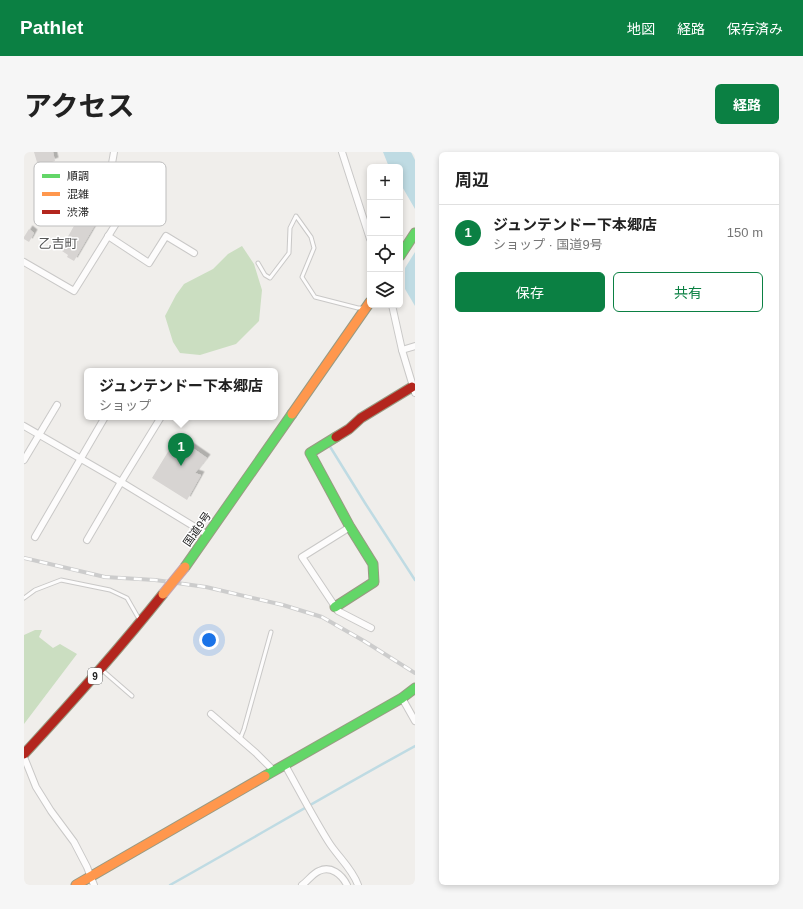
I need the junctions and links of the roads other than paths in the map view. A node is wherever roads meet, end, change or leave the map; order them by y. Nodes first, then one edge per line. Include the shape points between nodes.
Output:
1 (114, 152) edge
2 (342, 152) edge
3 (112, 162) edge
4 (114, 226) edge
5 (415, 233) edge
6 (108, 236) junction
7 (369, 236) edge
8 (403, 251) edge
9 (194, 253) dead end
10 (24, 262) edge
11 (258, 263) dead end
12 (367, 305) edge
13 (367, 306) edge
14 (393, 308) edge
15 (415, 346) edge
16 (402, 350) junction
17 (414, 390) edge
18 (57, 405) dead end
19 (103, 420) edge
20 (159, 420) edge
21 (24, 426) edge
22 (39, 435) junction
23 (80, 459) junction
24 (24, 460) edge
25 (121, 482) junction
26 (350, 527) junction
27 (208, 535) junction
28 (35, 537) dead end
29 (87, 540) dead end
30 (24, 598) edge
31 (335, 607) junction
32 (141, 622) junction
33 (371, 628) dead end
34 (271, 632) dead end
35 (101, 669) junction
36 (415, 688) edge
37 (132, 696) dead end
38 (402, 698) junction
39 (212, 714) dead end
40 (415, 721) edge
41 (240, 739) junction
42 (24, 754) edge
43 (24, 757) edge
44 (285, 765) junction
45 (274, 771) junction
46 (90, 876) junction
47 (76, 885) edge
48 (94, 885) edge
49 (302, 885) edge
50 (347, 885) edge
51 (358, 885) edge

1 - 3 street
2 - 7 street
4 - 6 street
5 - 8 main road
6 - 9 street via 149,263 166,236
6 - 10 street via 74,291
11 - 12 lane via 265,275 270,278 289,253 290,228 296,216 311,237 314,248 302,277 315,297 358,308
13 - 27 main road, 国道9号 / 9
14 - 16 street
15 - 16 street
16 - 17 street
17 - 26 main road via 361,418 349,429 310,453
18 - 22 street
19 - 23 street
20 - 25 street
21 - 22 street
22 - 23 street
22 - 24 street
23 - 25 street
23 - 28 street
25 - 27 street
25 - 29 street
26 - 31 main road via 373,564 374,582
26 - 31 street via 302,557
27 - 32 main road, 国道9号 / 9, bridge
30 - 32 lane via 35,590 61,580 110,590 127,598
31 - 33 street via 338,612
32 - 35 main road, 国道9号 / 9
34 - 41 lane
35 - 37 lane
35 - 42 main road, 国道9号 / 9
36 - 38 main road
38 - 40 street
38 - 44 main road
39 - 41 street
41 - 45 street
43 - 46 street via 36,787 74,842
44 - 45 main road
44 - 51 street via 329,842
45 - 46 main road
46 - 47 main road
46 - 48 street
49 - 50 street via 320,870 332,869 343,877

